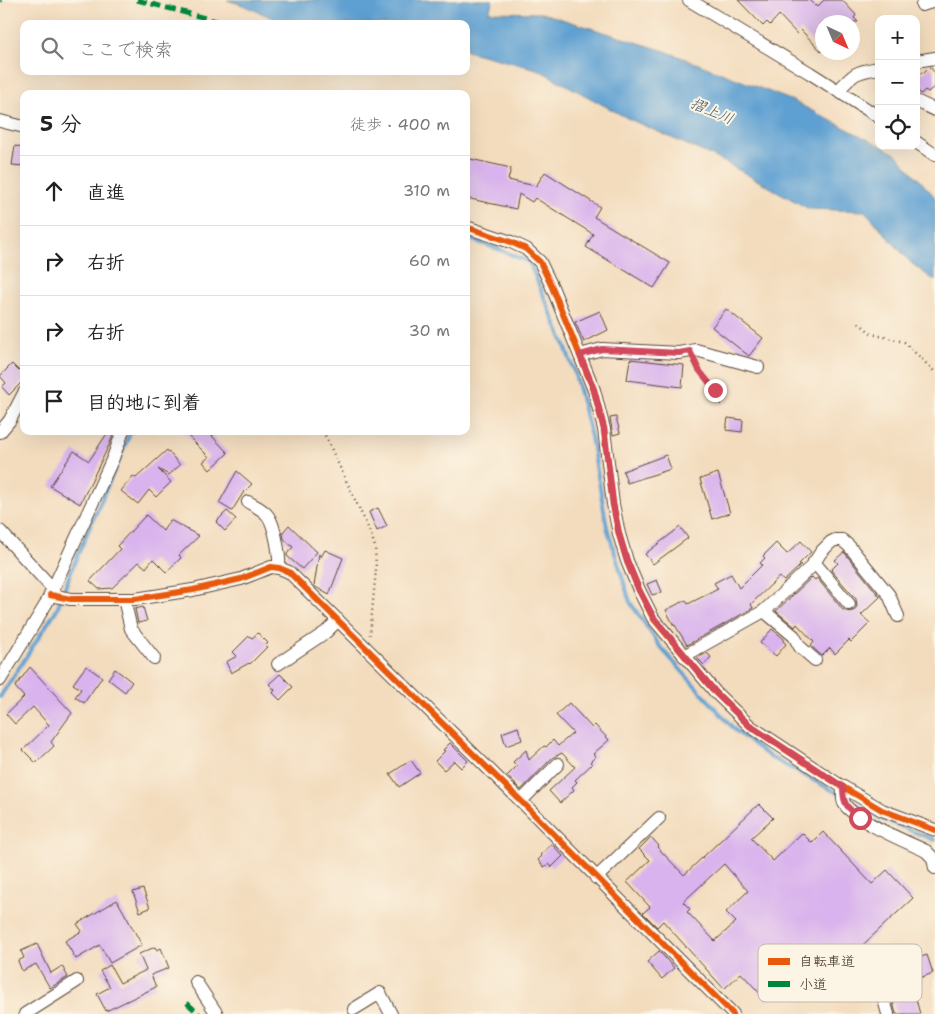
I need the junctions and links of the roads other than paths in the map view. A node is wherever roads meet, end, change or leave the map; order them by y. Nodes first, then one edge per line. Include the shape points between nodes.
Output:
1 (689, 0) edge
2 (935, 0) edge
3 (922, 5) dead end
4 (935, 58) edge
5 (920, 60) edge
6 (875, 69) edge
7 (838, 91) junction
8 (920, 103) edge
9 (935, 110) edge
10 (875, 114) edge
11 (0, 121) edge
12 (20, 126) edge
13 (920, 145) edge
14 (935, 155) edge
15 (470, 228) edge
16 (580, 355) junction
17 (758, 367) dead end
18 (20, 401) edge
19 (0, 432) edge
20 (122, 435) edge
21 (248, 502) dead end
22 (0, 531) edge
23 (814, 562) junction
24 (280, 568) junction
25 (53, 594) junction
26 (124, 599) junction
27 (849, 604) dead end
28 (764, 611) junction
29 (898, 616) dead end
30 (338, 620) junction
31 (684, 656) junction
32 (154, 658) dead end
33 (815, 660) dead end
34 (278, 664) dead end
35 (0, 680) edge
36 (558, 764) dead end
37 (843, 793) junction
38 (521, 801) junction
39 (658, 818) dead end
40 (935, 830) edge
41 (934, 868) edge
42 (596, 878) junction
43 (77, 981) dead end
44 (196, 982) dead end
45 (354, 1009) dead end
46 (25, 1014) edge
47 (217, 1014) edge
48 (391, 1014) edge
49 (733, 1014) edge

1 - 7 street
2 - 3 street
4 - 5 street
6 - 7 street via 857,72
7 - 10 street
8 - 9 street
11 - 12 street
13 - 14 street
15 - 16 street via 526,249 540,262
16 - 17 street via 602,349 679,353 696,350
16 - 31 street via 594,390 604,429 613,504 627,561 654,618
18 - 19 street
20 - 25 street
21 - 24 street via 270,520
22 - 25 street
23 - 27 street
23 - 28 street
23 - 29 street via 831,542 845,542 889,595
24 - 26 street via 271,567 241,579 193,590
24 - 30 street via 289,572
25 - 26 street via 71,599
25 - 35 street
26 - 32 street via 132,629
28 - 31 street
28 - 33 street via 794,636 800,647
30 - 34 street via 326,632
30 - 38 street
31 - 37 street via 750,726
36 - 38 street
37 - 40 street
37 - 41 street via 849,809 860,818 926,851 933,858
38 - 42 street
39 - 42 street
42 - 49 street
43 - 46 street
44 - 47 street
45 - 48 street via 380,993

